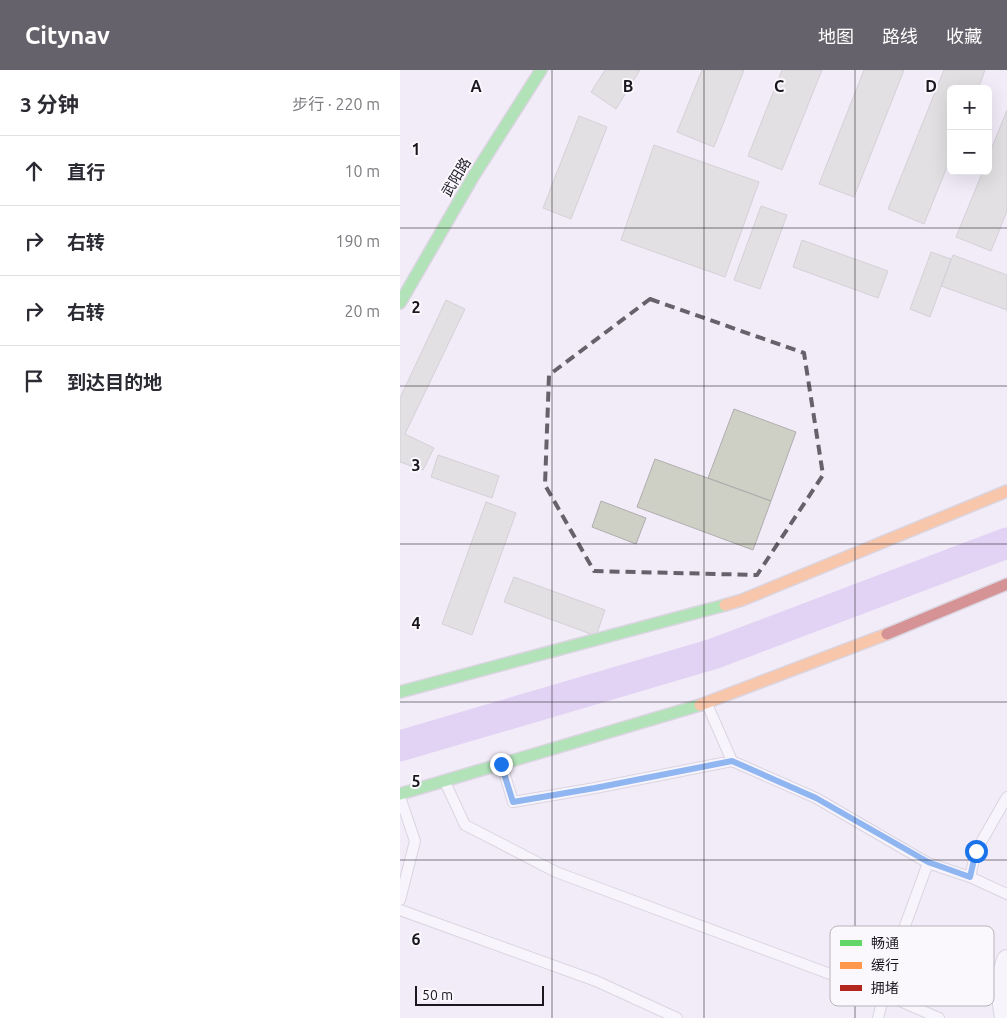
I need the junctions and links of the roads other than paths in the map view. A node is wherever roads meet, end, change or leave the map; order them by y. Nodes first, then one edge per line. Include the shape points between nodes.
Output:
1 (541, 70) edge
2 (400, 303) edge
3 (1007, 491) edge
4 (1007, 584) edge
5 (400, 692) edge
6 (707, 703) junction
7 (732, 761) junction
8 (501, 764) junction
9 (444, 781) junction
10 (400, 794) edge
11 (400, 797) edge
12 (1007, 798) edge
13 (928, 862) junction
14 (970, 877) junction
15 (1007, 894) edge
16 (400, 900) edge
17 (400, 910) edge
18 (905, 926) edge
19 (1007, 960) edge
20 (830, 974) edge
21 (912, 1006) edge
22 (677, 1018) edge
23 (939, 1018) edge
24 (1005, 1018) edge

1 - 2 street, 武阳路 via 473,176
3 - 5 street via 742,600
4 - 6 street
6 - 7 lane
6 - 8 street
7 - 8 lane via 513,802
7 - 13 lane via 816,798
8 - 9 street
9 - 10 street
9 - 20 lane via 464,825 556,872
11 - 16 lane via 416,841
12 - 14 lane via 976,851
13 - 14 lane
13 - 18 lane
14 - 15 lane
17 - 22 lane via 596,981
19 - 24 street via 1000,983
21 - 23 lane

